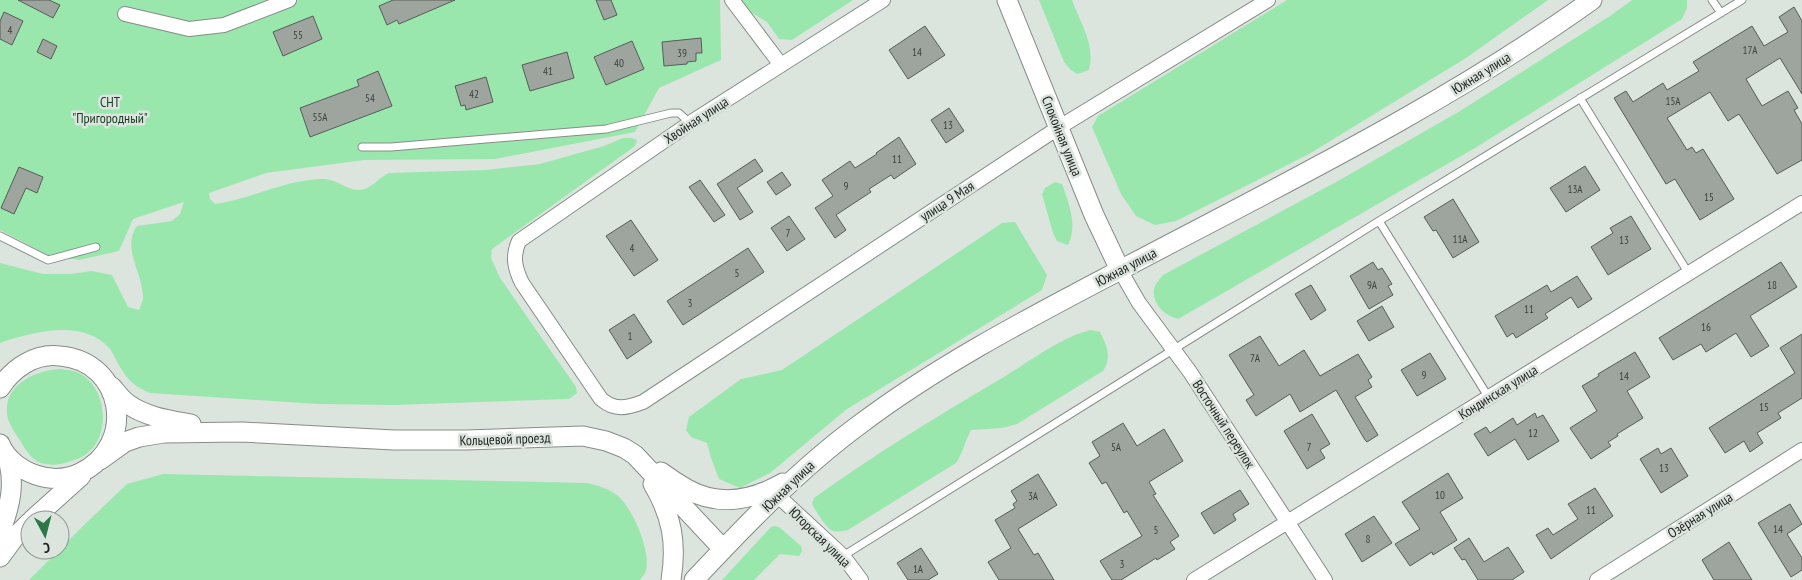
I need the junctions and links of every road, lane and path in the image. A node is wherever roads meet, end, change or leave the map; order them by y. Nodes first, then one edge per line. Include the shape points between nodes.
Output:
1 (289, 0) edge
2 (732, 0) edge
3 (883, 0) edge
4 (1007, 0) edge
5 (1268, 0) edge
6 (1592, 0) edge
7 (1712, 0) edge
8 (1742, 0) edge
9 (1721, 13) junction
10 (125, 14) dead end
11 (781, 65) junction
12 (1580, 98) junction
13 (690, 123) junction
14 (1058, 128) junction
15 (362, 147) dead end
16 (1802, 203) edge
17 (1380, 221) junction
18 (0, 236) edge
19 (96, 248) dead end
20 (1120, 270) junction
21 (1689, 274) junction
22 (1173, 349) junction
23 (38, 357) junction
24 (0, 369) edge
25 (104, 379) junction
26 (0, 388) edge
27 (1489, 398) junction
28 (629, 407) joint
29 (242, 432) junction
30 (2, 449) edge
31 (1802, 450) edge
32 (635, 455) junction
33 (95, 464) junction
34 (799, 473) junction
35 (777, 495) junction
36 (43, 510) edge
37 (1288, 521) junction
38 (0, 532) edge
39 (20, 532) edge
40 (723, 549) junction
41 (843, 556) junction
42 (0, 557) edge
43 (671, 580) edge
44 (694, 580) edge
45 (861, 580) edge
46 (1194, 580) edge
47 (1325, 580) edge
48 (1597, 580) edge

1 - 10 street via 224,25 189,29
2 - 11 street
3 - 11 street, Хвойная улица
4 - 14 main road, Спокойная улица
5 - 14 street, улица 9 Мая
6 - 20 main road, Южная улица via 1457,89
7 - 9 lane
8 - 9 lane
9 - 12 lane
11 - 13 street, Хвойная улица
12 - 17 lane
12 - 21 lane
13 - 15 lane via 678,113 671,113 606,129
13 - 28 street, Хвойная улица via 519,241 516,248 514,259 522,283 601,399 618,408
14 - 20 main road, Спокойная улица
14 - 28 street, улица 9 Мая via 642,402
16 - 21 street, Кондинская улица
17 - 22 lane
17 - 27 lane
18 - 19 lane via 48,260
20 - 22 street, Восточный переулок via 1139,303
20 - 34 main road, Южная улица via 976,348 922,382 860,424
21 - 27 street, Кондинская улица
22 - 37 street, Восточный переулок
22 - 41 lane
23 - 24 main road
23 - 25 main road, Кольцевой проезд via 70,356 92,367
23 - 26 main road via 16,368
25 - 29 main road, Кольцевой проезд via 128,404 145,413 164,420
25 - 33 main road via 115,400 117,425 107,451
27 - 37 street, Кондинская улица
29 - 32 main road, Кольцевой проезд via 394,440 584,436 606,441
29 - 33 main road, Кольцевой проезд via 164,433 139,437 125,442
30 - 33 main road via 18,466 42,477 59,479 73,476
30 - 38 main road via 10,464 12,492
31 - 48 street, Озёрная улица
32 - 34 main road via 688,490 732,500 748,498
32 - 40 main road, Кольцевой проезд
32 - 43 main road via 662,499 670,520 674,555
33 - 36 main road
34 - 35 main road, Южная улица
35 - 40 main road, Южная улица
35 - 41 street, Югорская улица
37 - 46 street, Кондинская улица
37 - 47 street, Восточный переулок
39 - 42 main road
40 - 44 main road, Южная улица
41 - 45 street, Югорская улица

